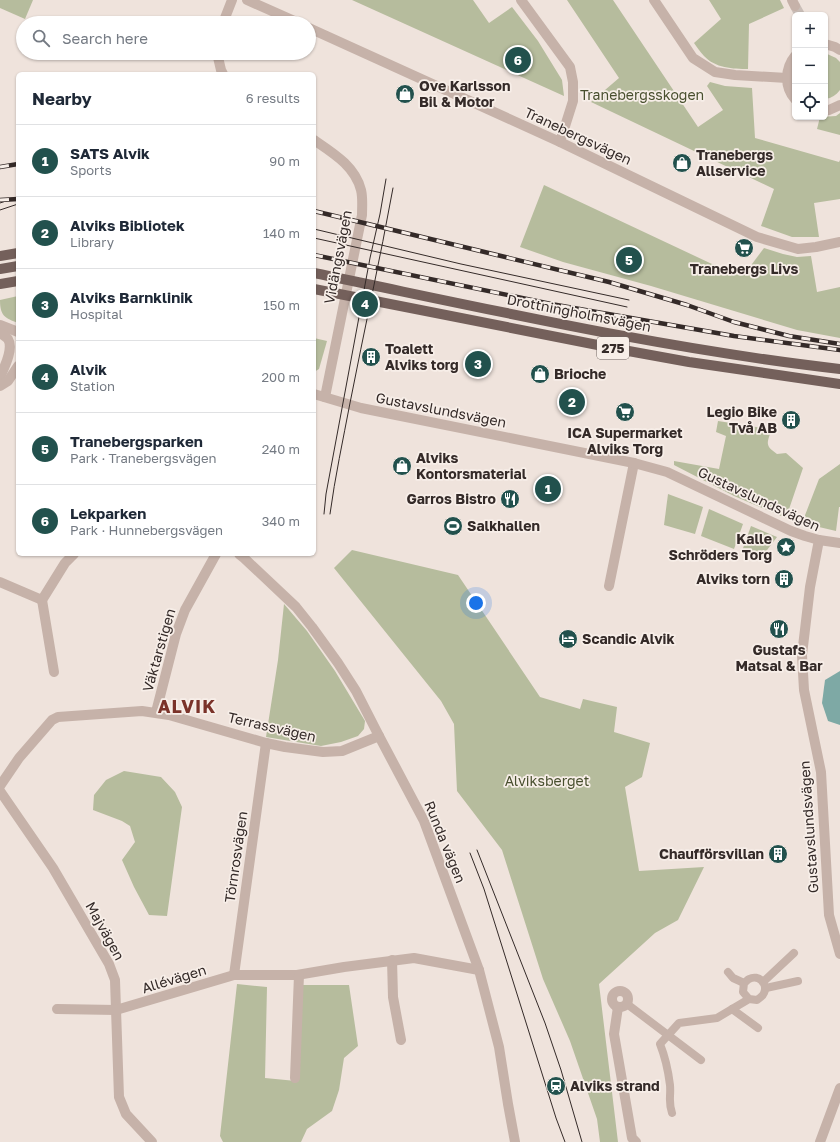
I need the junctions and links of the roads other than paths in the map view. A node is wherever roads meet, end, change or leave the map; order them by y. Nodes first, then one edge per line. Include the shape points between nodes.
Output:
1 (232, 0) edge
2 (247, 0) edge
3 (521, 0) edge
4 (654, 0) edge
5 (226, 16) edge
6 (283, 16) edge
7 (316, 31) edge
8 (828, 45) edge
9 (840, 50) edge
10 (219, 60) edge
11 (792, 60) edge
12 (222, 72) edge
13 (787, 78) junction
14 (792, 94) edge
15 (840, 105) edge
16 (828, 110) edge
17 (316, 141) edge
18 (560, 142) junction
19 (840, 242) edge
20 (16, 253) edge
21 (0, 256) edge
22 (16, 266) edge
23 (0, 270) edge
24 (316, 273) edge
25 (16, 280) edge
26 (0, 284) edge
27 (316, 289) edge
28 (0, 325) edge
29 (16, 331) edge
30 (0, 333) edge
31 (16, 369) edge
32 (840, 369) edge
33 (0, 377) edge
34 (840, 384) edge
35 (0, 386) edge
36 (316, 395) edge
37 (325, 397) junction
38 (634, 463) junction
39 (819, 540) junction
40 (840, 543) edge
41 (72, 556) edge
42 (215, 556) edge
43 (242, 556) edge
44 (0, 582) edge
45 (609, 586) dead end
46 (42, 600) junction
47 (54, 672) dead end
48 (156, 712) junction
49 (378, 736) junction
50 (266, 743) junction
51 (0, 786) edge
52 (0, 790) edge
53 (794, 953) dead end
54 (840, 954) edge
55 (392, 960) junction
56 (479, 970) junction
57 (728, 972) dead end
58 (298, 974) junction
59 (234, 975) junction
60 (798, 981) dead end
61 (744, 983) junction
62 (764, 985) junction
63 (749, 999) junction
64 (622, 1006) joint
65 (57, 1008) dead end
66 (732, 1009) junction
67 (116, 1010) junction
68 (758, 1028) dead end
69 (668, 1035) junction
70 (401, 1040) dead end
71 (701, 1060) dead end
72 (295, 1078) dead end
73 (840, 1088) edge
74 (672, 1113) dead end
75 (152, 1142) edge
76 (515, 1142) edge
77 (636, 1142) edge
78 (820, 1142) edge

1 - 5 street
2 - 6 street
3 - 18 street via 570,67 574,82 573,101
4 - 13 street via 693,58 715,72
7 - 18 street, Tranebergsvägen
8 - 9 street
10 - 12 street
11 - 13 street
13 - 14 street
15 - 16 street
17 - 37 street, Vidängsvägen via 352,171 361,190 362,203 362,215
18 - 19 street, Tranebergsvägen via 757,237 798,249
20 - 21 main road
22 - 23 main road
24 - 32 main road, Drottningholmsvägen / 275 via 626,337 799,365
25 - 26 main road
27 - 34 main road, Drottningholmsvägen / 275 via 623,350
28 - 29 street
30 - 33 street via 9,341 10,347 6,366
31 - 35 street via 8,381
36 - 37 street, Gustavslundsvägen
37 - 38 street, Gustavslundsvägen via 361,408
38 - 39 street, Gustavslundsvägen via 667,472 791,531
38 - 45 street
39 - 40 street
39 - 54 street, Gustavslundsvägen via 810,587 802,655 804,690 821,772 829,915
41 - 46 street
42 - 48 street, Väktarstigen via 185,610 176,634
43 - 49 street, Runda vägen via 296,606 312,627 356,691
44 - 46 street
46 - 47 street
48 - 50 street, Terrassvägen
48 - 51 street, Terrassvägen via 142,710 58,717 52,720 19,758
49 - 50 street, Terrassvägen via 342,751 323,752
49 - 56 street, Runda vägen via 424,821
50 - 59 street, Törnrosvägen
52 - 67 street, Majvägen via 53,868 109,964 116,980
53 - 62 street
55 - 56 street, Allévägen via 414,958
55 - 58 street, Allévägen
55 - 70 street via 393,997
56 - 76 street, Runda vägen via 499,1047
57 - 61 street via 733,978
58 - 59 street, Allévägen
58 - 72 street
59 - 67 street, Allévägen
60 - 62 street
61 - 62 street via 750,978 757,978
61 - 63 street via 743,992
62 - 63 street via 764,995 757,1000
63 - 66 street
64 - 69 street
64 - 77 street via 614,1034 632,1138
65 - 67 street, Allévägen
66 - 68 street
66 - 69 street via 717,1018 679,1023
67 - 75 street, Majvägen via 119,1097 126,1114
69 - 71 street
69 - 74 street via 660,1044 667,1062 669,1105
73 - 78 street

